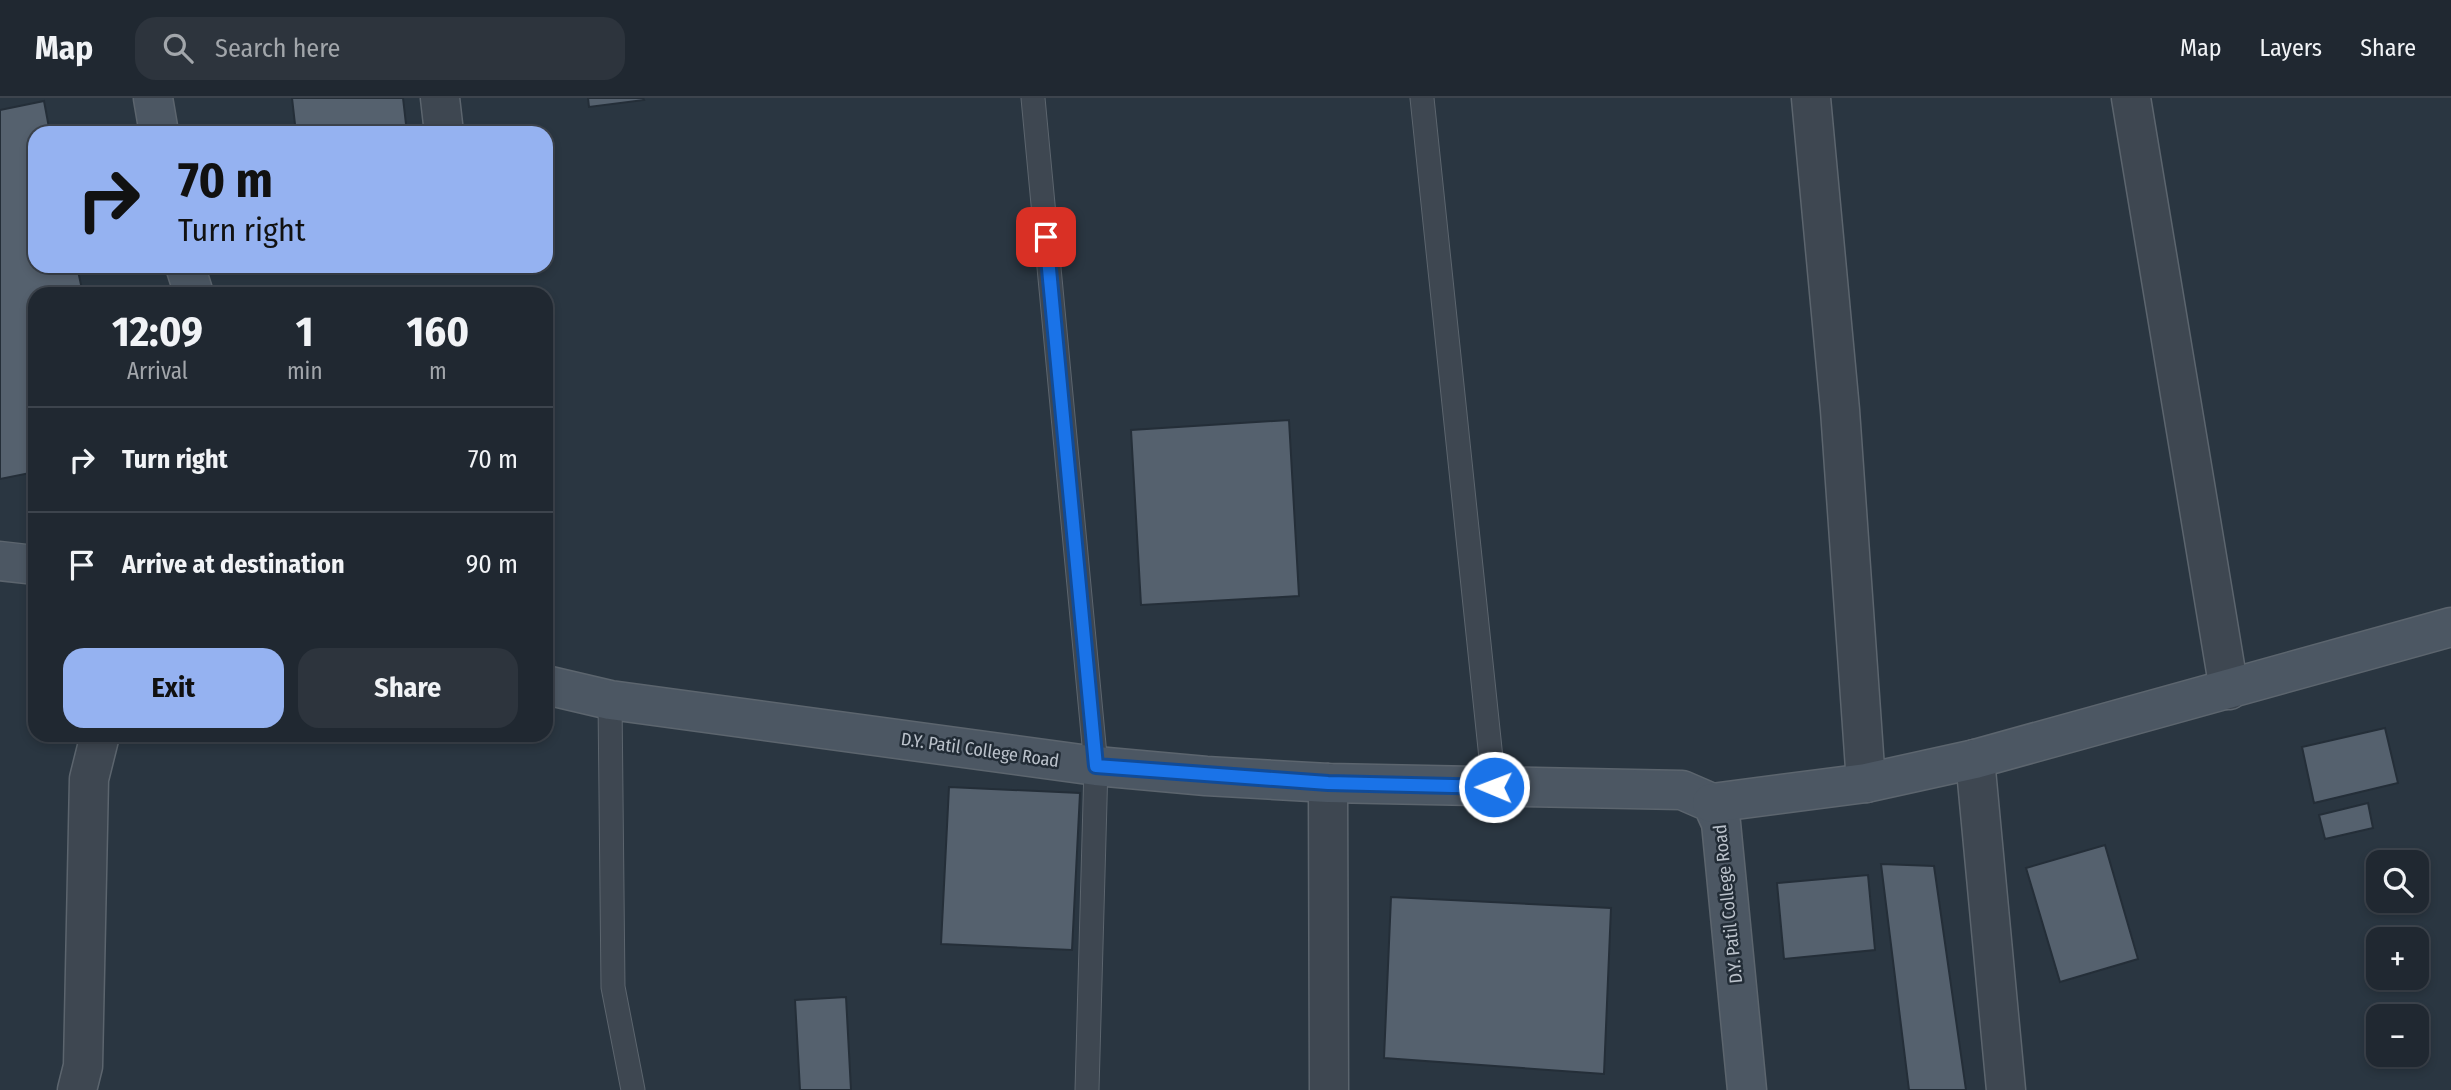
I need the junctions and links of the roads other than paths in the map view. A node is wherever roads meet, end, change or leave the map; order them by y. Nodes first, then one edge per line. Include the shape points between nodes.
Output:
1 (153, 98) edge
2 (440, 98) edge
3 (1033, 98) edge
4 (1422, 98) edge
5 (1811, 98) edge
6 (2131, 98) edge
7 (158, 126) edge
8 (443, 126) edge
9 (0, 561) edge
10 (28, 564) edge
11 (2451, 627) edge
12 (553, 687) edge
13 (2229, 690) junction
14 (610, 700) junction
15 (98, 742) edge
16 (1975, 759) junction
17 (1096, 766) junction
18 (1328, 783) junction
19 (1866, 783) junction
20 (1494, 787) junction
21 (1712, 803) junction
22 (77, 1090) edge
23 (633, 1090) edge
24 (1087, 1090) edge
25 (1329, 1090) edge
26 (1747, 1090) edge
27 (2006, 1090) edge

1 - 7 street
2 - 8 street
3 - 17 lane
4 - 20 lane
5 - 19 street via 1840,410
6 - 13 street
9 - 10 street
11 - 13 street
12 - 14 street, D.Y. Patil College Road
13 - 16 street
14 - 17 street, D.Y. Patil College Road
14 - 23 lane via 613,987
15 - 22 street via 89,779 83,1066
16 - 19 street
16 - 27 street
17 - 18 street, D.Y. Patil College Road
17 - 24 lane
18 - 20 street, D.Y. Patil College Road
18 - 25 street
19 - 21 street
20 - 21 street, D.Y. Patil College Road via 1662,788 1682,790
21 - 26 street, D.Y. Patil College Road via 1721,823

